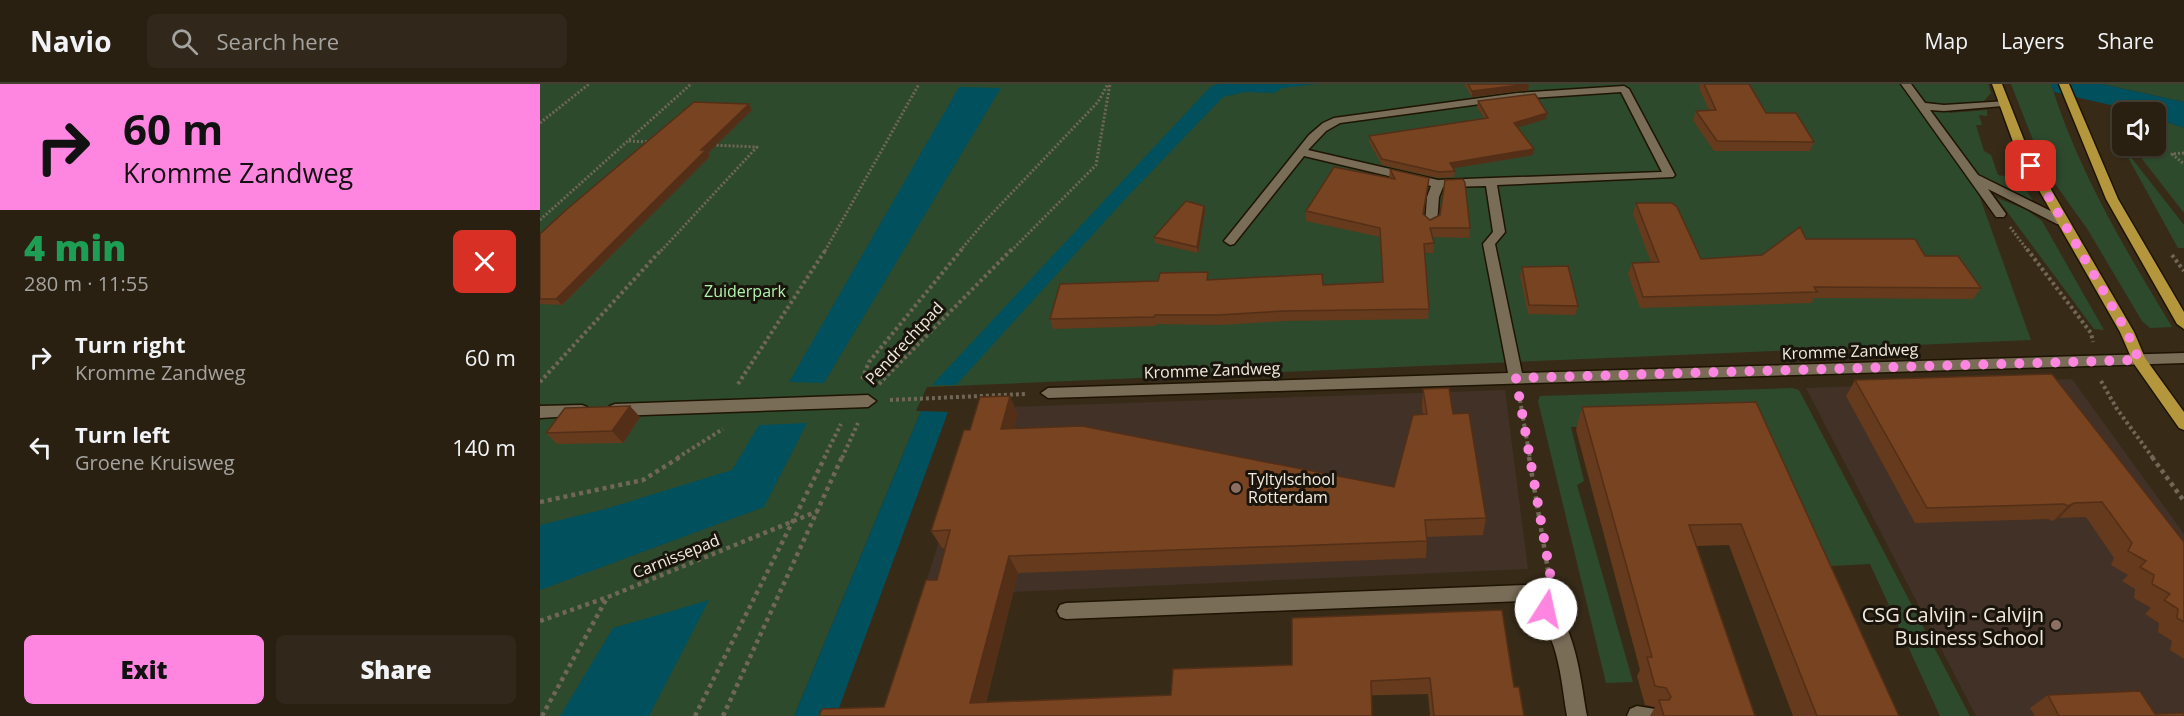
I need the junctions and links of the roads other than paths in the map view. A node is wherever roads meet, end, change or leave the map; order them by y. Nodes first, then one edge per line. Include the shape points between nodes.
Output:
1 (1906, 84) edge
2 (2064, 84) edge
3 (1997, 86) edge
4 (2002, 103) junction
5 (1920, 106) junction
6 (1301, 152) junction
7 (1970, 176) junction
8 (1491, 183) junction
9 (1438, 184) junction
10 (2000, 214) road end
11 (2061, 221) junction
12 (1431, 224) edge
13 (1230, 241) dead end
14 (2184, 324) edge
15 (2184, 358) edge
16 (2139, 360) junction
17 (1516, 378) junction
18 (1048, 393) road end
19 (860, 401) road end
20 (540, 412) edge
21 (2184, 424) edge
22 (1066, 611) dead end
23 (1577, 716) edge
24 (1637, 716) edge
25 (1648, 716) edge

1 - 5 street
2 - 14 main road via 2112,199
3 - 4 main road
4 - 5 street
4 - 11 main road via 2022,150
5 - 7 street
6 - 8 street via 1325,124 1338,120 1518,96 1624,89 1669,176
6 - 9 street
6 - 13 street
7 - 10 street
7 - 11 street
8 - 9 street
8 - 17 street via 1499,232 1489,244
9 - 12 street
11 - 16 main road via 2127,332
15 - 16 street, Kromme Zandweg
16 - 17 street, Kromme Zandweg
16 - 21 main road
17 - 18 street, Kromme Zandweg
19 - 20 street
22 - 23 street via 1516,592 1535,598 1546,609 1562,641
24 - 25 street

